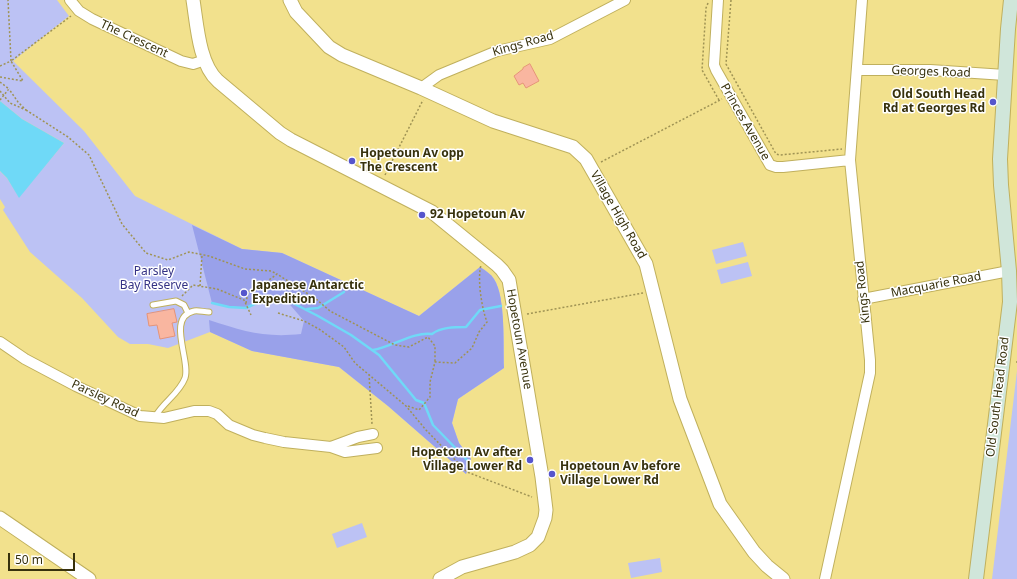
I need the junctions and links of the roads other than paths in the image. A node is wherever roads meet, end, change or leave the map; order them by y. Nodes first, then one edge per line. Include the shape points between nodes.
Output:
1 (70, 0) edge
2 (193, 0) edge
3 (290, 0) edge
4 (625, 0) edge
5 (718, 0) edge
6 (862, 0) edge
7 (1011, 0) edge
8 (205, 60) junction
9 (857, 70) junction
10 (1005, 75) junction
11 (425, 90) junction
12 (850, 160) junction
13 (1008, 271) junction
14 (1013, 292) edge
15 (863, 299) junction
16 (154, 305) dead end
17 (209, 312) dead end
18 (188, 313) junction
19 (0, 342) edge
20 (154, 418) junction
21 (373, 434) road end
22 (331, 447) junction
23 (377, 448) dead end
24 (0, 518) edge
25 (443, 578) edge
26 (89, 579) edge
27 (783, 579) edge
28 (825, 579) edge
29 (976, 579) edge

1 - 8 street, The Crescent via 79,11 92,19 181,61 194,64
2 - 8 street, Hopetoun Avenue
3 - 11 street, Village High Road via 296,12 329,47
4 - 11 street, Kings Road via 550,39 497,51 439,75
5 - 12 street, Princes Avenue via 714,65 770,165 783,167
6 - 9 street, Kings Road
7 - 10 main road, Old South Head Road
8 - 25 street, Hopetoun Avenue via 215,79 280,133 432,212 497,265 508,280 542,477 545,518 538,536 530,545 515,552 462,567
9 - 10 street, Georges Road via 930,70
9 - 12 street, Kings Road
10 - 13 main road, Old South Head Road via 1000,172
11 - 27 street, Village High Road via 493,121 573,148 586,159 646,264 680,399 720,504 754,552
12 - 15 street, Kings Road
13 - 14 main road, Old South Head Road
13 - 15 street, Macquarie Road
14 - 29 main road, Old South Head Road
15 - 28 street, Kings Road via 870,373
16 - 18 lane via 176,301 184,305
17 - 18 lane
18 - 20 lane via 180,327 186,364 185,377
19 - 20 street, Parsley Road via 25,359 76,386 140,416
20 - 22 street, Parsley Road via 208,411 252,435 284,442
21 - 22 street, Parsley Road
22 - 23 street, Parsley Road via 345,452
24 - 26 street

